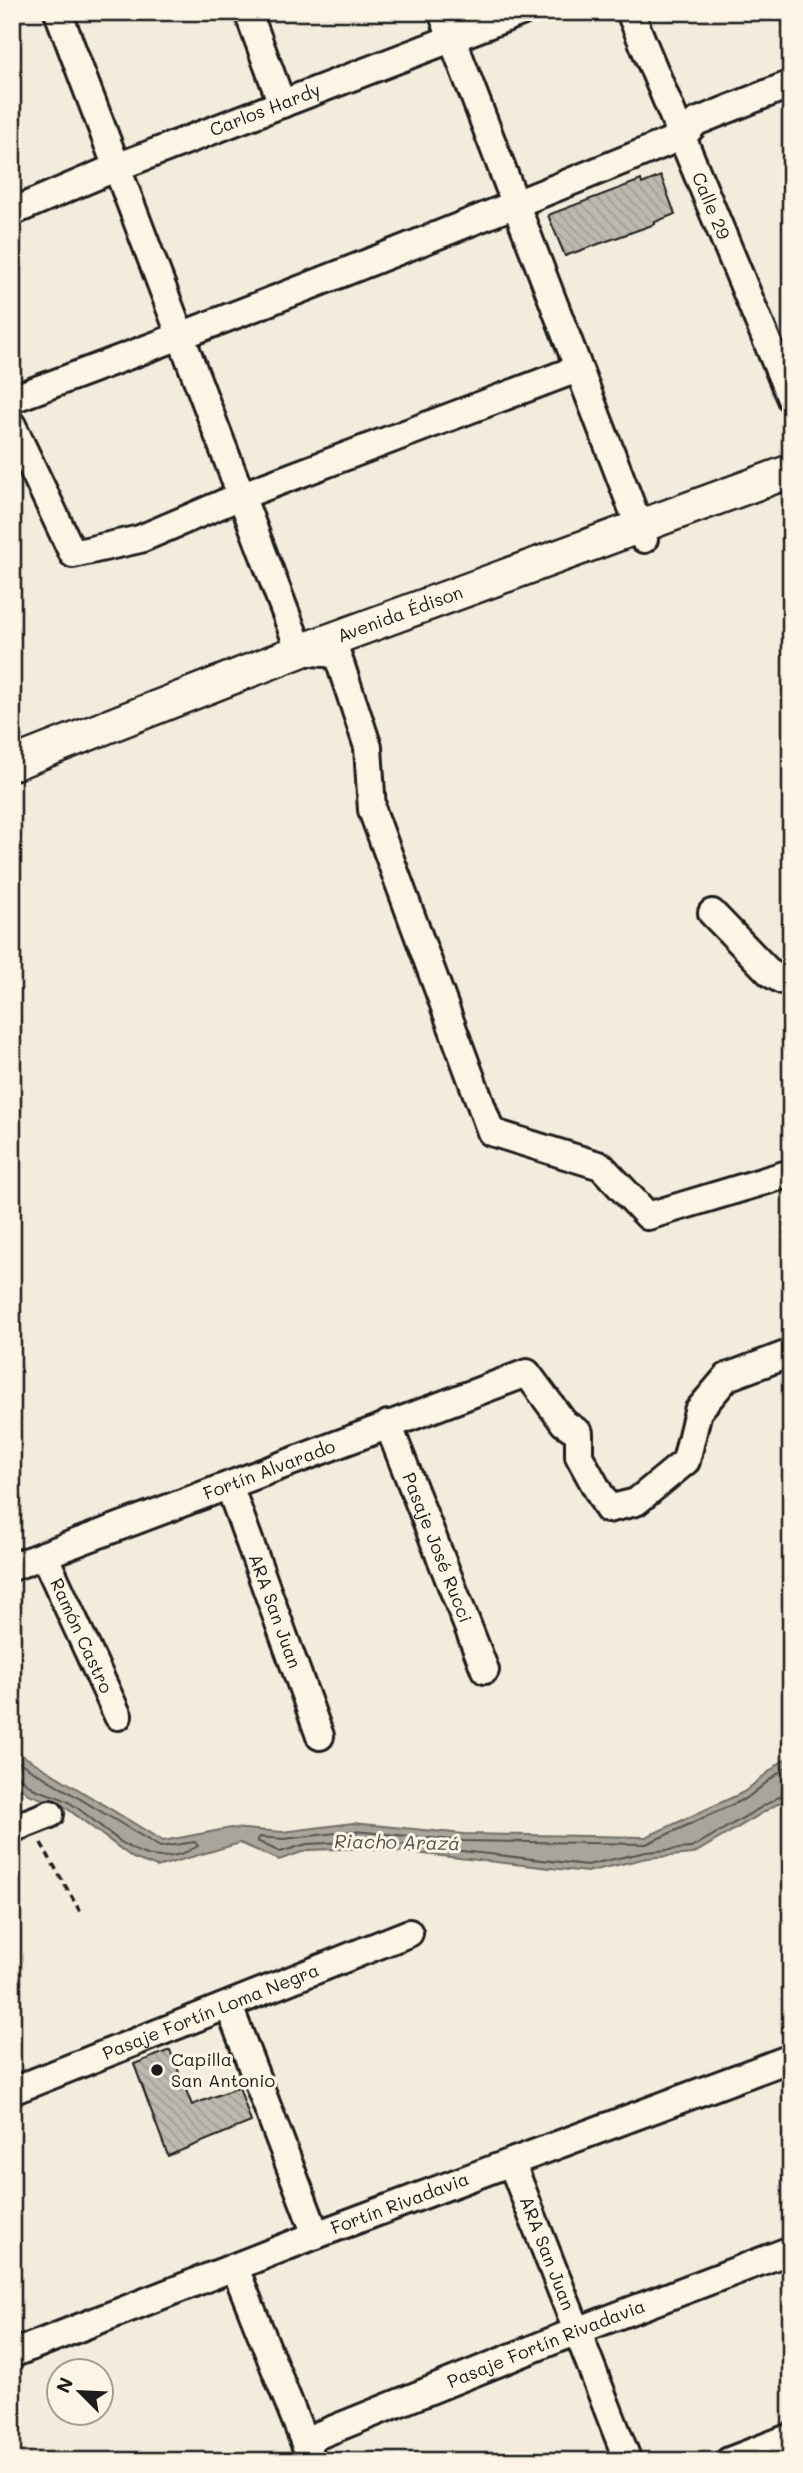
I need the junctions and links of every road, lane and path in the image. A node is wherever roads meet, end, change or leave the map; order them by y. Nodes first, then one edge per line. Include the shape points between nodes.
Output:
1 (58, 12) edge
2 (248, 12) edge
3 (442, 12) edge
4 (520, 12) edge
5 (629, 12) edge
6 (453, 40) junction
7 (791, 84) edge
8 (282, 104) junction
9 (683, 136) junction
10 (117, 167) junction
11 (516, 204) junction
12 (12, 212) edge
13 (183, 336) junction
14 (577, 369) junction
15 (12, 399) edge
16 (791, 399) edge
17 (12, 425) edge
18 (791, 471) edge
19 (791, 487) edge
20 (243, 495) junction
21 (641, 532) junction
22 (300, 651) junction
23 (337, 654) junction
24 (12, 764) edge
25 (12, 775) edge
26 (712, 913) dead end
27 (791, 979) edge
28 (791, 1173) edge
29 (791, 1353) edge
30 (388, 1424) junction
31 (230, 1488) junction
32 (44, 1555) junction
33 (12, 1567) edge
34 (485, 1670) dead end
35 (118, 1716) dead end
36 (320, 1736) dead end
37 (31, 1822) edge
38 (82, 1915) dead end
39 (409, 1933) dead end
40 (229, 2006) junction
41 (791, 2058) edge
42 (12, 2091) edge
43 (512, 2164) junction
44 (316, 2235) junction
45 (791, 2250) edge
46 (235, 2268) junction
47 (577, 2331) junction
48 (12, 2354) edge
49 (791, 2437) edge
50 (308, 2451) edge
51 (628, 2461) edge
52 (729, 2461) edge

1 - 10 street
2 - 8 street
3 - 6 street
4 - 6 street, Carlos Hardy
5 - 9 street, Calle 29
6 - 8 street, Carlos Hardy
6 - 11 street
7 - 9 street via 696,122
8 - 10 street, Carlos Hardy
9 - 11 street
9 - 16 street, Calle 29
10 - 12 street, Carlos Hardy
10 - 13 street
11 - 13 street
11 - 14 street
13 - 15 street
13 - 20 street
14 - 20 street
14 - 21 street
17 - 20 street via 74,554 139,539
18 - 21 main road, Avenida Édison
19 - 21 main road, Avenida Édison
20 - 22 street
21 - 22 main road, Avenida Édison
21 - 23 main road, Avenida Édison
22 - 23 street
22 - 24 main road, Avenida Édison
23 - 25 main road, Avenida Édison
23 - 28 street via 368,747 372,810 491,1132 601,1166 648,1216
26 - 27 street via 771,974
29 - 30 street, Fortín Alvarado via 727,1377 698,1411 686,1461 636,1502 608,1509 579,1456 579,1433 564,1423 527,1373
30 - 31 street, Fortín Alvarado
30 - 34 street, Pasaje José Rucci
31 - 32 street, Fortín Alvarado
31 - 36 street, ARA San Juan
32 - 33 street, Fortín Alvarado
32 - 35 street, Ramón Castro
37 - 38 path
39 - 40 street, Pasaje Fortín Loma Negra
40 - 42 street, Pasaje Fortín Loma Negra
40 - 44 street
41 - 43 street, Fortín Rivadavia
43 - 44 street, Fortín Rivadavia
43 - 47 street, ARA San Juan
44 - 46 street, Fortín Rivadavia
45 - 47 street, Pasaje Fortín Rivadavia
46 - 48 street, Fortín Rivadavia
46 - 50 street
47 - 50 street, Pasaje Fortín Rivadavia
47 - 51 street, ARA San Juan
49 - 52 street

